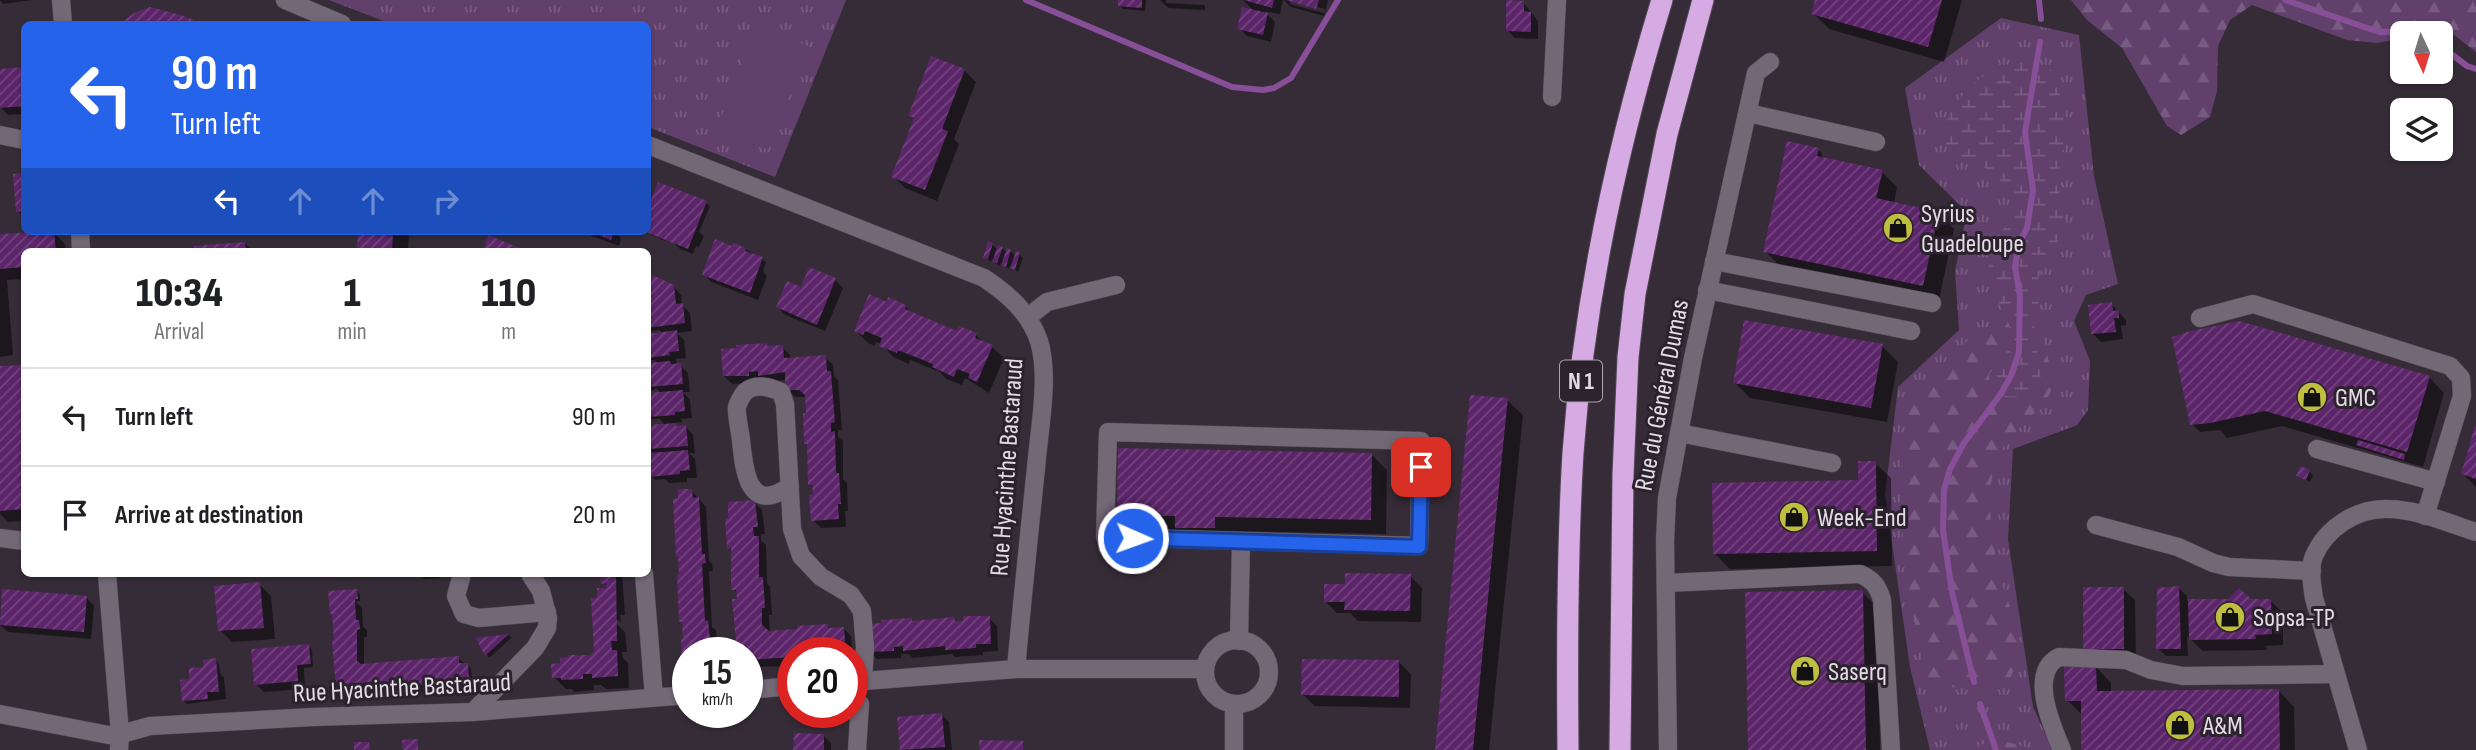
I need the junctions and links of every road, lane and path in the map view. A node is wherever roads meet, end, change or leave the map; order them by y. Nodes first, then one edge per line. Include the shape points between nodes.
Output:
1 (61, 0) edge
2 (285, 0) edge
3 (1557, 0) edge
4 (1703, 0) edge
5 (1658, 6) edge
6 (63, 21) edge
7 (335, 21) edge
8 (1770, 62) dead end
9 (1552, 97) dead end
10 (1748, 113) junction
11 (0, 135) edge
12 (21, 139) edge
13 (1876, 142) dead end
14 (651, 146) edge
15 (1714, 261) junction
16 (1116, 285) dead end
17 (1707, 290) junction
18 (1932, 303) dead end
19 (1028, 317) junction
20 (2200, 318) dead end
21 (1911, 331) dead end
22 (1679, 433) junction
23 (2317, 449) dead end
24 (1832, 463) dead end
25 (2436, 482) junction
26 (790, 486) junction
27 (2425, 516) junction
28 (2096, 526) dead end
29 (2476, 532) edge
30 (0, 538) edge
31 (21, 541) edge
32 (1241, 541) junction
33 (2312, 571) junction
34 (107, 577) edge
35 (461, 577) edge
36 (532, 577) edge
37 (644, 577) edge
38 (1666, 583) junction
39 (547, 612) junction
40 (864, 637) edge
41 (1239, 640) junction
42 (1016, 669) junction
43 (1205, 669) junction
44 (2336, 674) junction
45 (868, 680) edge
46 (672, 696) edge
47 (654, 697) junction
48 (1234, 704) junction
49 (473, 712) junction
50 (0, 715) edge
51 (859, 728) edge
52 (120, 742) edge
53 (858, 750) edge
54 (1234, 750) edge
55 (1568, 750) edge
56 (1620, 750) edge
57 (1668, 750) edge
58 (1891, 750) edge
59 (2062, 750) edge
60 (2358, 750) edge

1 - 6 street
2 - 7 street
3 - 9 street
4 - 56 highway, N 1 via 1667,134 1635,294 1628,357
5 - 55 highway, N 1 via 1607,214 1582,371 1573,452
8 - 10 street, Rue du Général Dumas via 1756,73
10 - 13 street
10 - 15 street, Rue du Général Dumas
11 - 12 street
14 - 19 street, Rue Hyacinthe Bastaraud via 984,278 1008,294
15 - 17 street, Rue du Général Dumas
15 - 18 street
16 - 19 street via 1047,302
17 - 21 street
17 - 22 street, Rue du Général Dumas
19 - 42 street, Rue Hyacinthe Bastaraud via 1043,357 1042,405
20 - 25 street via 2253,304 2450,366 2461,378 2462,396
22 - 24 street
22 - 38 street, Rue du Général Dumas via 1667,498
23 - 25 street
25 - 27 street
26 - 26 street via 781,392 753,387 743,393 737,407 744,474 751,488 763,495 778,495
26 - 40 street via 792,529 801,555 821,577 851,595 862,611
27 - 29 street
27 - 33 street via 2387,509 2354,516 2323,539
28 - 33 street via 2178,547 2213,564
30 - 31 street
32 - 32 street via 1105,537 1108,432 1421,441 1419,547
32 - 41 street
33 - 44 street via 2314,598
34 - 52 street
35 - 39 street via 456,596 464,614 479,618
36 - 39 street
37 - 47 street
38 - 57 street, Rue du Général Dumas
38 - 58 street via 1860,574 1871,579 1882,600
39 - 49 street via 542,640
41 - 43 street via 1213,651
41 - 48 street via 1257,648 1269,675 1254,699
42 - 43 street
42 - 45 street
43 - 48 street via 1216,696
44 - 59 street via 2183,676 2126,660 2059,657 2045,672 2044,689 2049,720
44 - 60 street
46 - 47 street, Rue Hyacinthe Bastaraud
47 - 49 street, Rue Hyacinthe Bastaraud
48 - 54 street
49 - 52 street, Rue Hyacinthe Bastaraud via 150,726
50 - 52 street, Rue Hyacinthe Bastaraud via 114,736
51 - 53 street

